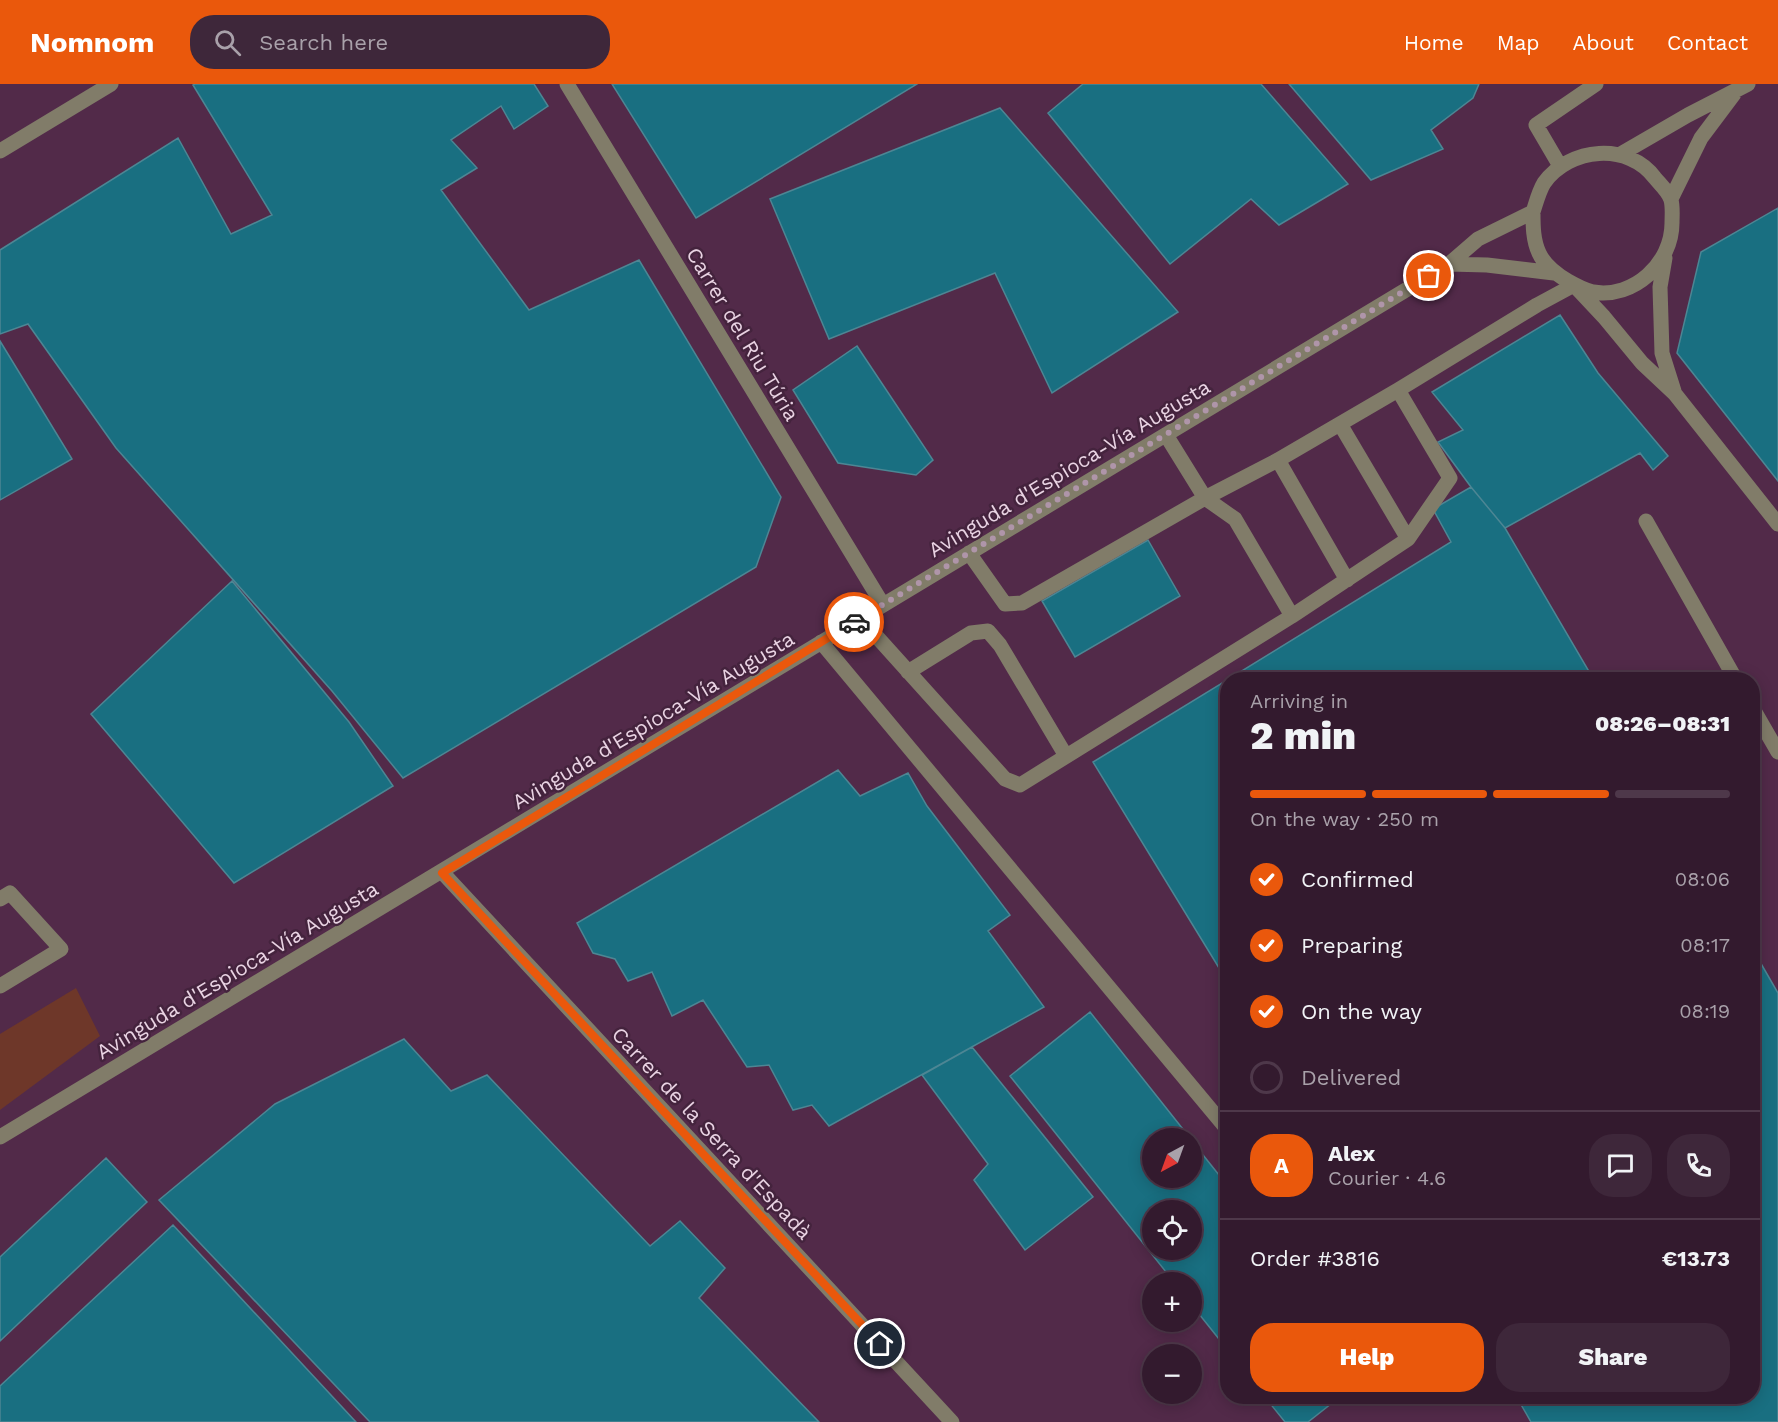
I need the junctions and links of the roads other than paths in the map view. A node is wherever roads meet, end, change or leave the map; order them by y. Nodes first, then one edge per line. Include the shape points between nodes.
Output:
1 (111, 84) edge
2 (567, 84) edge
3 (1596, 84) edge
4 (1742, 88) edge
5 (0, 151) edge
6 (1619, 155) junction
7 (1560, 166) junction
8 (1671, 199) junction
9 (1533, 212) junction
10 (1665, 254) junction
11 (1449, 264) junction
12 (1554, 273) junction
13 (1574, 285) junction
14 (1398, 390) junction
15 (1675, 394) junction
16 (1340, 424) junction
17 (1166, 435) junction
18 (1278, 460) junction
19 (1205, 498) junction
20 (1646, 521) dead end
21 (1778, 524) edge
22 (1408, 539) junction
23 (969, 553) junction
24 (1347, 580) junction
25 (883, 605) junction
26 (1292, 616) junction
27 (860, 618) junction
28 (821, 642) junction
29 (908, 672) junction
30 (1731, 672) edge
31 (1760, 721) edge
32 (1778, 752) edge
33 (1066, 756) junction
34 (442, 873) junction
35 (0, 899) edge
36 (0, 986) edge
37 (1220, 1121) edge
38 (1, 1137) edge
39 (952, 1422) edge

1 - 5 street
2 - 25 street, Carrer del Riu Túria
3 - 7 street via 1536,125
4 - 6 street
4 - 8 street via 1701,138
6 - 7 street via 1582,155
6 - 8 street via 1650,172
7 - 9 street via 1543,184
8 - 10 street via 1672,234
9 - 11 street, Avinguda d'Espioca-Vía Augusta via 1478,239
9 - 12 street via 1532,230 1539,254
10 - 13 street via 1652,272 1635,285 1614,292 1593,292
10 - 15 street via 1660,287 1662,353
11 - 12 street
11 - 17 street, Avinguda d'Espioca-Vía Augusta
12 - 13 street
13 - 14 street
13 - 15 street via 1642,363
14 - 16 street
14 - 22 street via 1450,478
15 - 21 street
16 - 18 street
16 - 22 street
17 - 19 street
17 - 23 street, Avinguda d'Espioca-Vía Augusta
18 - 19 street
18 - 24 street
19 - 23 street via 1022,603 1005,603
19 - 26 street via 1235,519
20 - 30 street
22 - 24 street
23 - 25 street, Avinguda d'Espioca-Vía Augusta
24 - 26 street
25 - 27 street, Avinguda d'Espioca-Vía Augusta
26 - 33 street
27 - 28 street, Avinguda d'Espioca-Vía Augusta
27 - 29 street
28 - 34 street, Avinguda d'Espioca-Vía Augusta
28 - 37 street
29 - 33 street via 1005,779 1020,785
29 - 33 street via 971,633 988,631
31 - 32 street
34 - 38 street, Avinguda d'Espioca-Vía Augusta
34 - 39 street, Carrer de la Serra d'Espadà
35 - 36 street via 10,893 61,949

